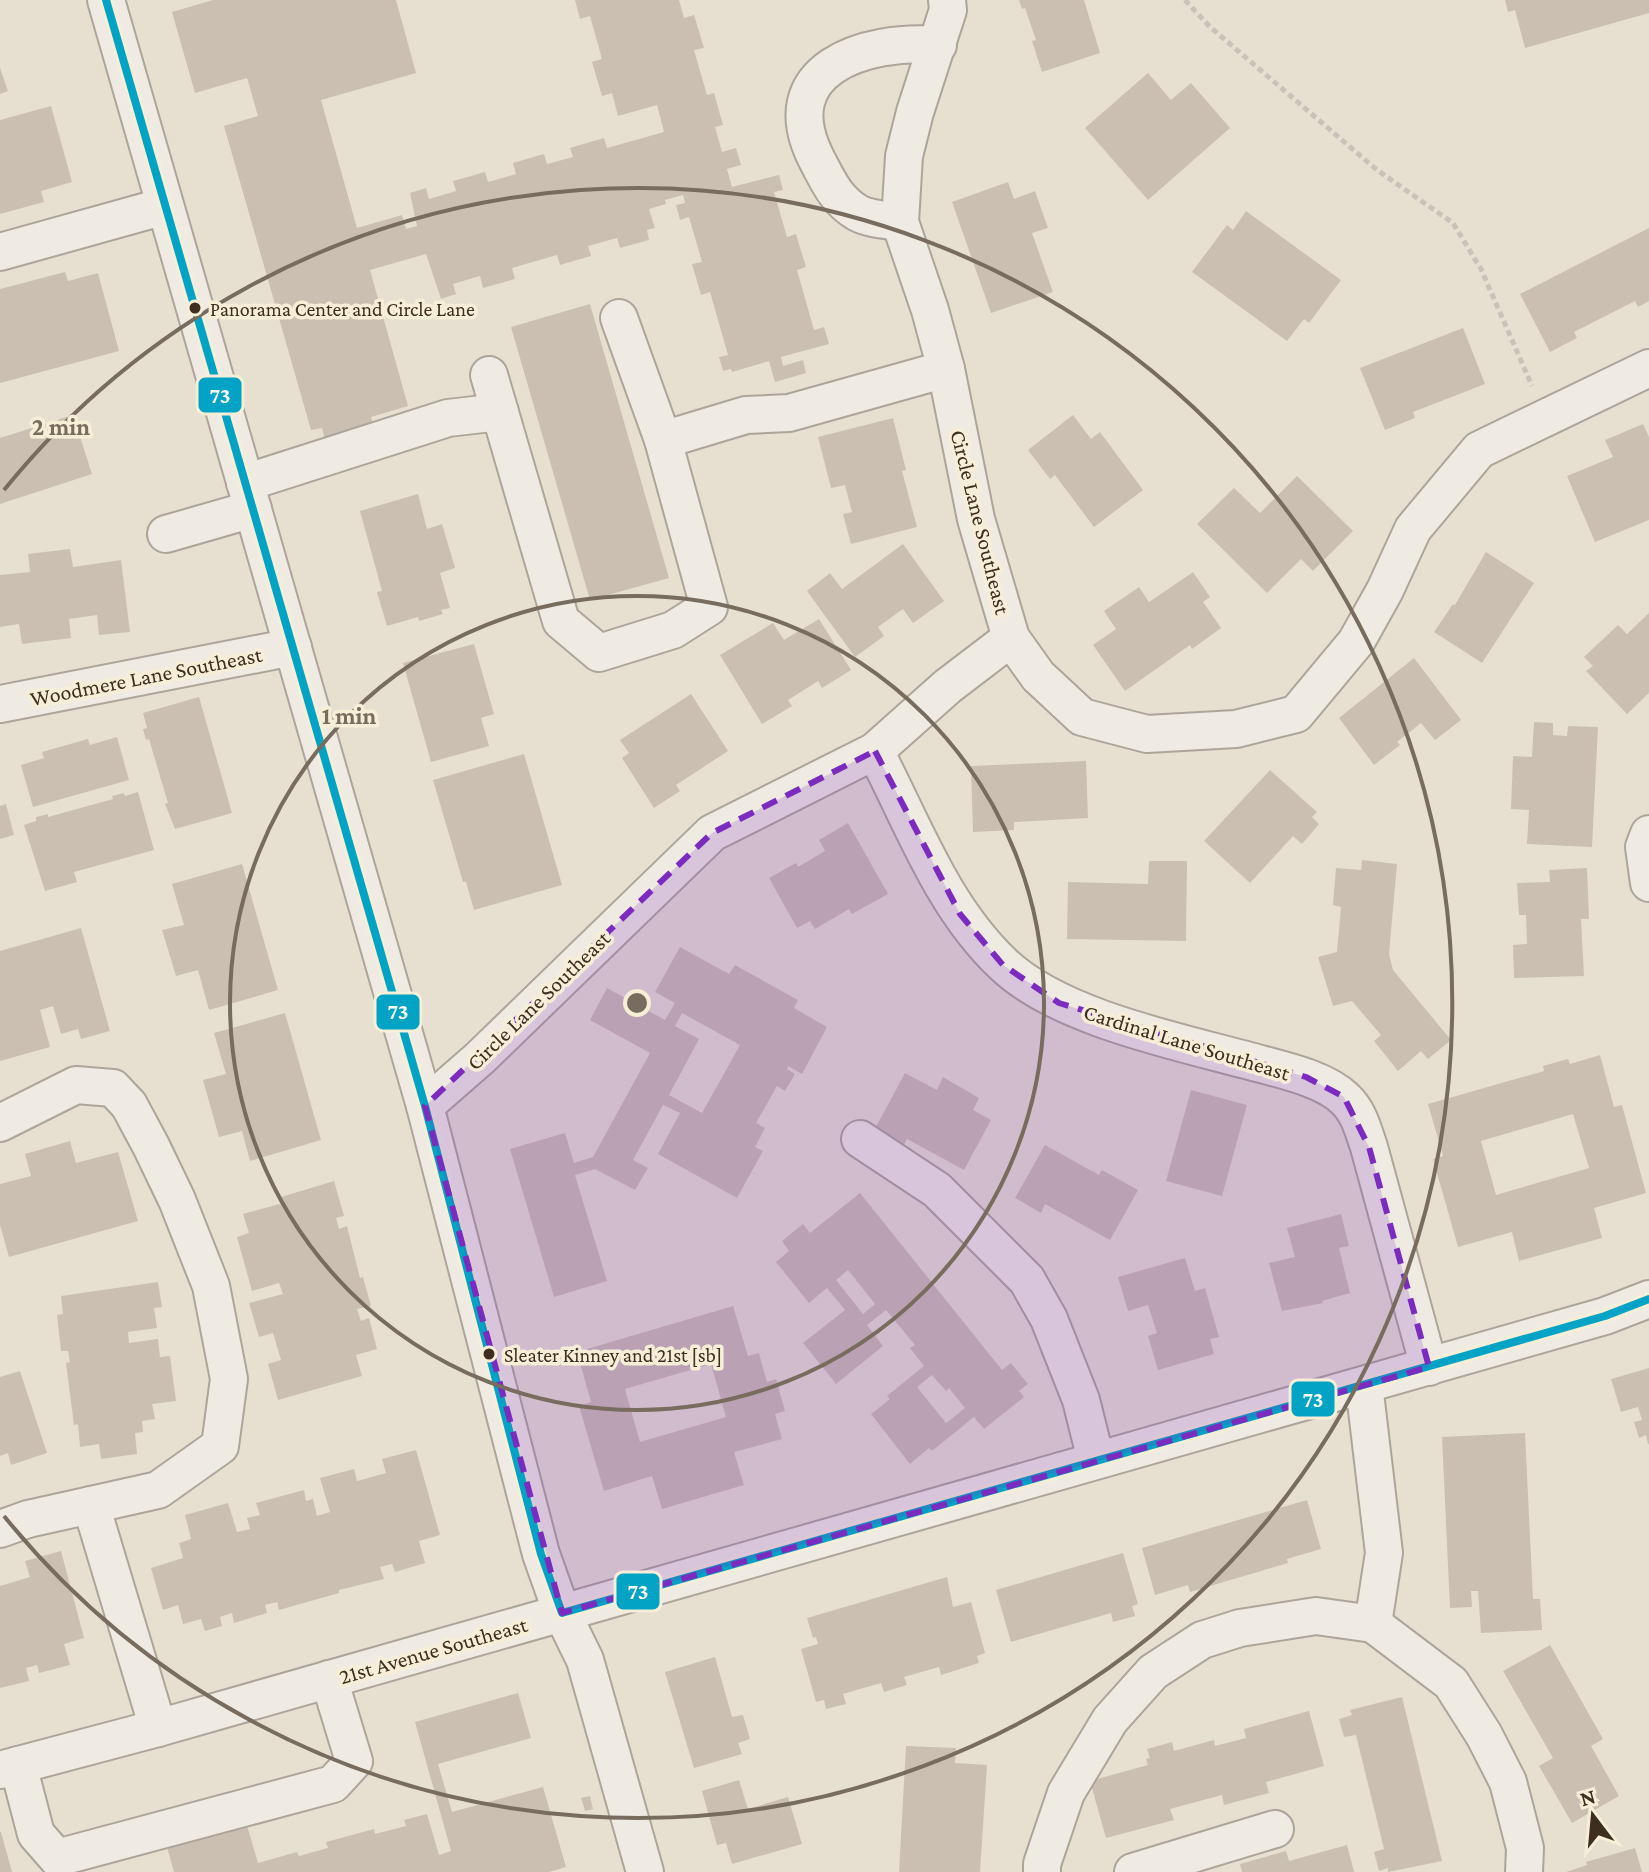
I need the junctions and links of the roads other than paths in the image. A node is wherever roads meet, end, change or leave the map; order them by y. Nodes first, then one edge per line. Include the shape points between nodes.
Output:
1 (106, 0) edge
2 (937, 3) edge
3 (938, 45) junction
4 (165, 206) junction
5 (900, 222) junction
6 (0, 252) edge
7 (619, 318) dead end
8 (1649, 368) edge
9 (946, 369) junction
10 (489, 375) dead end
11 (500, 412) junction
12 (663, 440) junction
13 (249, 496) junction
14 (166, 534) dead end
15 (1011, 638) junction
16 (293, 647) junction
17 (0, 704) edge
18 (875, 751) junction
19 (1649, 834) edge
20 (1649, 883) edge
21 (425, 1106) junction
22 (0, 1123) edge
23 (860, 1139) dead end
24 (1649, 1299) edge
25 (1429, 1367) junction
26 (1364, 1385) junction
27 (1096, 1460) junction
28 (91, 1505) junction
29 (0, 1529) edge
30 (562, 1613) junction
31 (1373, 1624) junction
32 (329, 1679) junction
33 (158, 1728) junction
34 (9, 1768) edge
35 (1275, 1829) dead end
36 (1051, 1869) edge
37 (645, 1872) edge
38 (1133, 1872) edge
39 (1524, 1872) edge

1 - 4 street
2 - 3 street, Circle Lane Southeast
3 - 5 street, Circle Lane Southeast via 904,156
3 - 5 street via 908,42 866,49 832,66 812,84 803,112 809,145 835,195 859,214
4 - 6 street
4 - 13 street
5 - 9 street, Circle Lane Southeast
7 - 12 street
8 - 15 street via 1479,450 1413,529 1356,642 1296,714 1236,729 1147,734 1082,717 1038,676
9 - 12 street via 789,413 746,415
9 - 15 street, Circle Lane Southeast via 976,519
10 - 11 street
11 - 12 street via 561,621 599,653 673,630 709,607
11 - 13 street via 448,418
13 - 14 street
13 - 16 street
15 - 18 street, Circle Lane Southeast
16 - 17 street, Woodmere Lane Southeast
16 - 21 street
18 - 21 street, Circle Lane Southeast via 712,833
18 - 25 street, Cardinal Lane Southeast via 960,914 1003,965 1059,1003 1306,1077 1344,1097 1358,1116 1369,1147
19 - 20 street via 1644,847
21 - 30 street via 541,1554
22 - 28 street via 76,1085 113,1088 129,1105 151,1146 211,1286 229,1379 220,1446 158,1490
23 - 27 street via 937,1190 1027,1280 1049,1319 1081,1400
24 - 25 street, 21st Avenue Southeast
25 - 26 street, 21st Avenue Southeast
26 - 27 street, 21st Avenue Southeast
26 - 31 street via 1384,1553
27 - 30 street, 21st Avenue Southeast
28 - 29 street
28 - 33 street
30 - 32 street, 21st Avenue Southeast
30 - 37 street via 585,1660
31 - 36 street via 1316,1616 1240,1628 1202,1640 1153,1672 1110,1720 1066,1793
31 - 39 street via 1451,1683 1484,1735 1508,1782 1525,1848
32 - 33 street, 21st Avenue Southeast
32 - 34 street via 354,1761 333,1784 57,1858 36,1834
33 - 34 street, 21st Avenue Southeast
35 - 38 street

